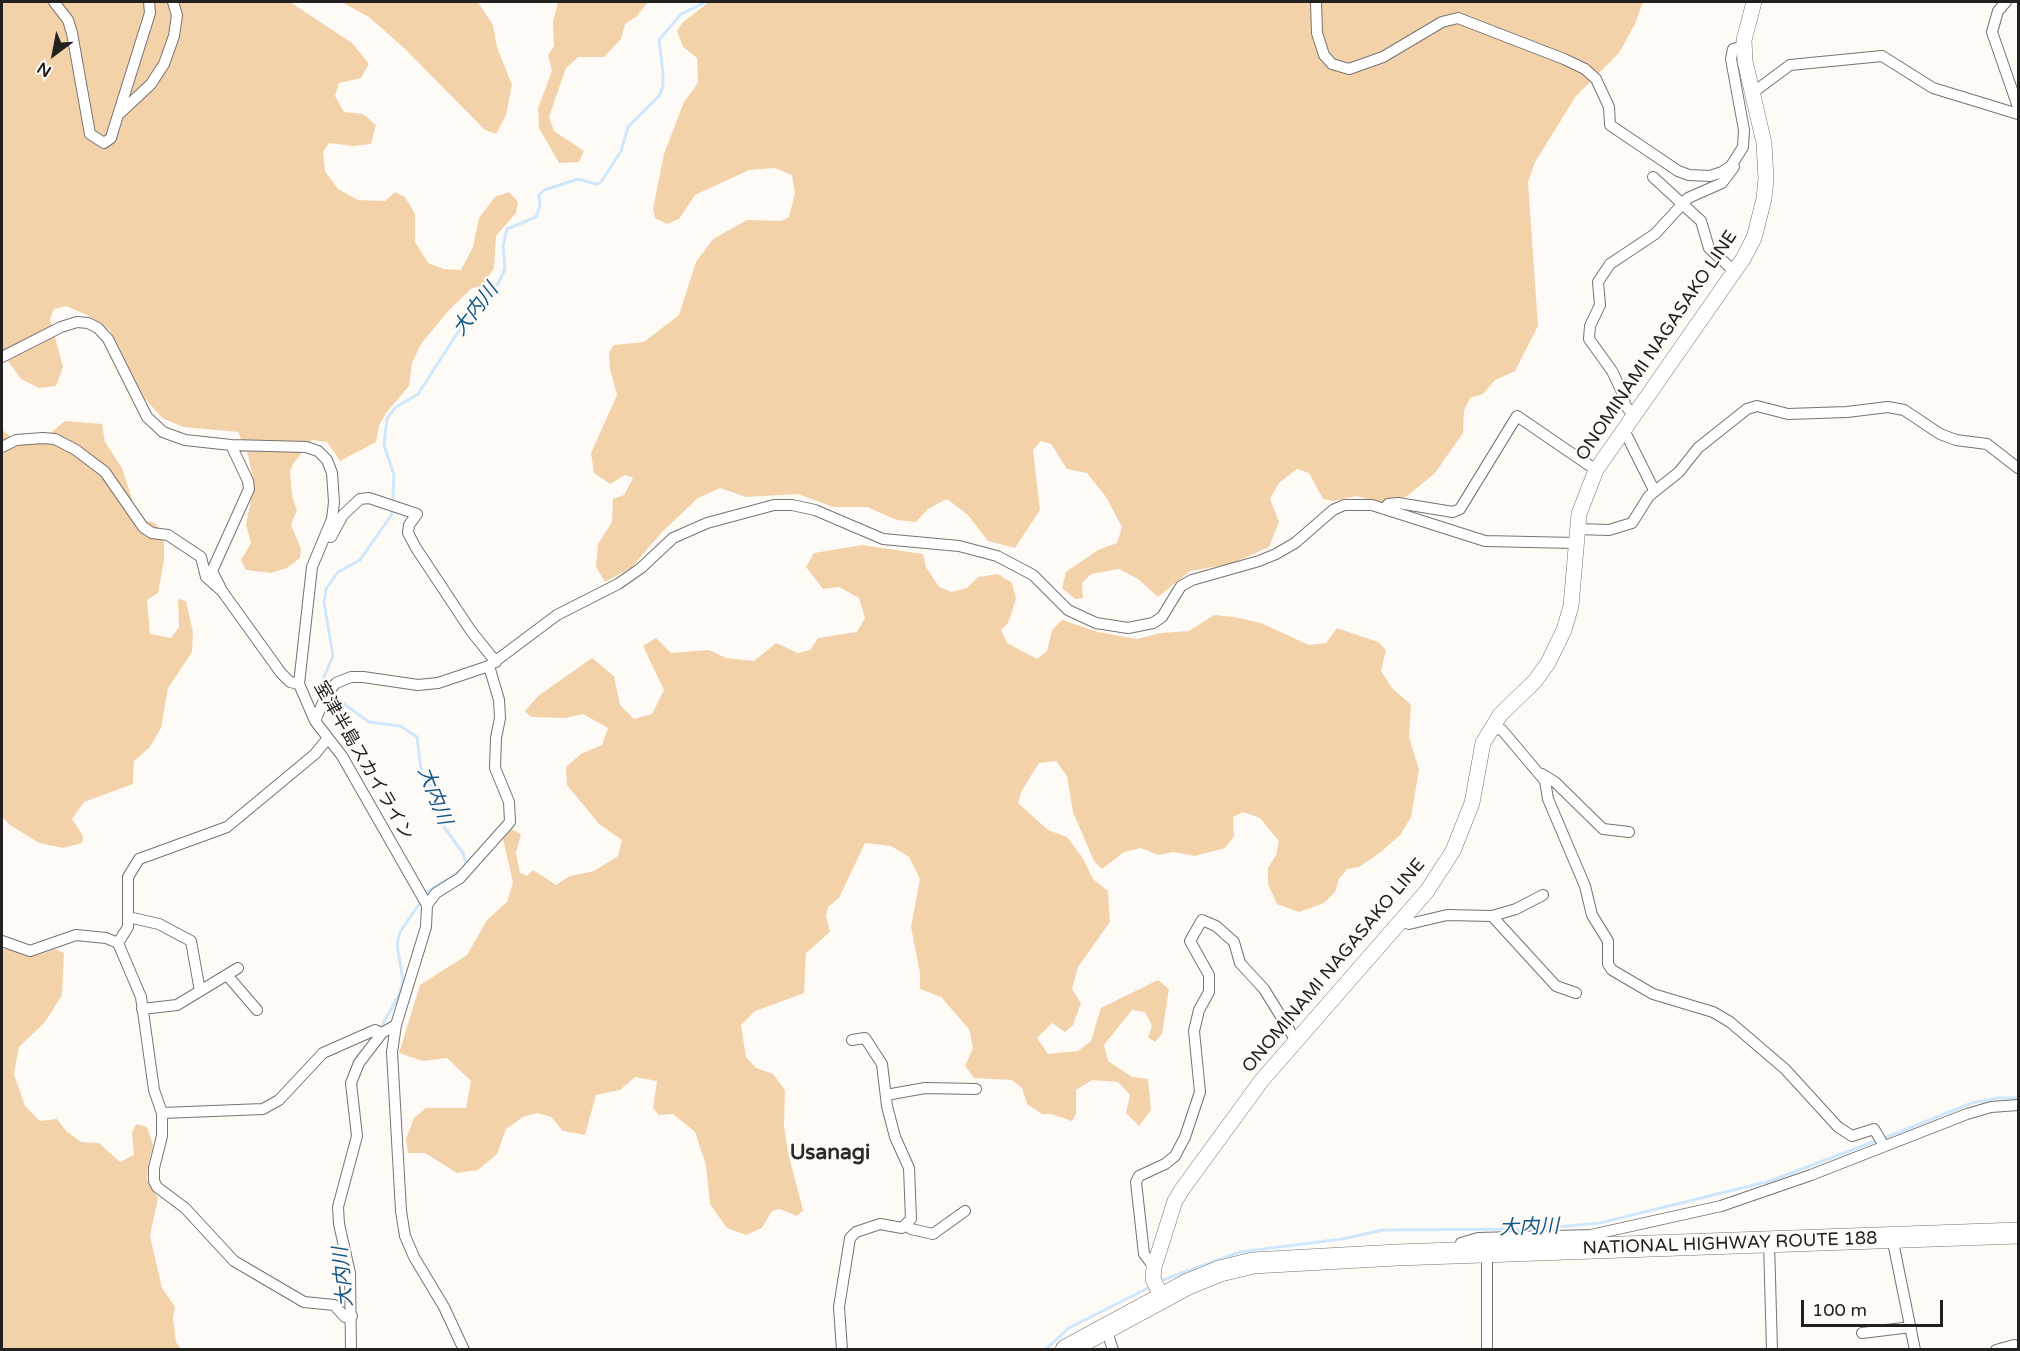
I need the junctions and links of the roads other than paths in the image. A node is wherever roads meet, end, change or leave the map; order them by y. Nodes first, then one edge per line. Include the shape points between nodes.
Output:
1 (54, 2) edge
2 (149, 2) edge
3 (173, 2) edge
4 (1316, 2) edge
5 (1754, 2) edge
6 (2006, 2) edge
7 (1744, 46) junction
8 (1751, 94) junction
9 (2019, 107) edge
10 (2019, 114) edge
11 (118, 115) junction
12 (1737, 159) junction
13 (1653, 177) dead end
14 (1682, 205) junction
15 (1734, 271) junction
16 (2, 357) edge
17 (1634, 416) junction
18 (1624, 430) junction
19 (231, 445) junction
20 (2, 447) edge
21 (2019, 468) edge
22 (1596, 470) junction
23 (1654, 490) junction
24 (1385, 509) junction
25 (1576, 536) junction
26 (324, 538) junction
27 (222, 591) junction
28 (493, 664) junction
29 (299, 684) junction
30 (315, 721) junction
31 (1491, 728) junction
32 (328, 738) junction
33 (1541, 774) junction
34 (1629, 832) dead end
35 (1543, 895) dead end
36 (427, 905) junction
37 (1492, 916) junction
38 (128, 917) junction
39 (1401, 920) junction
40 (2, 941) edge
41 (118, 943) junction
42 (238, 968) dead end
43 (227, 975) junction
44 (200, 992) junction
45 (1576, 993) dead end
46 (142, 1009) junction
47 (256, 1010) dead end
48 (396, 1024) junction
49 (380, 1032) junction
50 (852, 1040) dead end
51 (1296, 1041) junction
52 (976, 1089) dead end
53 (886, 1095) junction
54 (2019, 1106) edge
55 (162, 1113) junction
56 (1882, 1141) junction
57 (965, 1211) dead end
58 (907, 1226) junction
59 (2019, 1233) edge
60 (1895, 1238) junction
61 (1768, 1242) junction
62 (1487, 1252) junction
63 (1461, 1253) junction
64 (1157, 1283) junction
65 (348, 1316) junction
66 (1911, 1327) junction
67 (1106, 1328) junction
68 (1862, 1334) dead end
69 (2014, 1344) dead end
70 (343, 1350) edge
71 (351, 1350) edge
72 (464, 1350) edge
73 (842, 1350) edge
74 (1066, 1350) edge
75 (1113, 1350) edge
76 (1487, 1350) edge
77 (1772, 1350) edge
78 (1915, 1350) edge
79 (1996, 1350) edge

1 - 11 street via 68,20 72,33 90,134 104,143 111,138
2 - 11 street via 147,22
3 - 11 street via 177,15 174,36 164,64 151,84
4 - 12 street via 1319,44 1332,64 1349,69 1373,61 1401,49 1442,22 1458,18 1585,69 1604,93 1610,125 1678,171 1710,176 1722,172
5 - 7 main road, ONOMINAMI NAGASAKO LINE
6 - 9 street via 1998,11 1992,32
7 - 8 main road, ONOMINAMI NAGASAKO LINE
7 - 12 street via 1733,49 1731,58 1744,130 1743,147
8 - 10 street via 1790,65 1882,56 1933,88
8 - 15 main road, ONOMINAMI NAGASAKO LINE via 1764,143 1767,179 1754,238
12 - 14 street via 1722,183 1696,193
13 - 14 street
14 - 15 street via 1701,221 1705,240 1714,255
14 - 17 street via 1655,234 1610,264 1598,282 1600,305 1588,339 1612,371 1625,405
15 - 17 main road, ONOMINAMI NAGASAKO LINE
16 - 19 street, 室津半島スカイライン via 61,327 88,323 108,339 142,409 164,432 185,440
17 - 18 main road, ONOMINAMI NAGASAKO LINE
18 - 22 main road, ONOMINAMI NAGASAKO LINE
18 - 23 street
19 - 26 street, 室津半島スカイライン via 306,447 327,460 334,502
19 - 27 street via 249,489 213,567
20 - 27 street via 29,437 55,439 95,462 143,527 168,535 201,557 206,577
21 - 23 street via 1987,444 1940,434 1904,410 1888,407 1788,414 1757,406 1748,408 1713,435 1671,480
22 - 24 street via 1517,416 1460,509 1453,512 1398,503 1388,504
22 - 25 main road, ONOMINAMI NAGASAKO LINE via 1585,495
23 - 25 street via 1632,523
24 - 25 street via 1485,541
24 - 28 street via 1344,504 1276,554 1181,586 1162,616 1153,623 1128,628 1096,623 1068,610 1033,575 997,556 959,546 883,539 815,510 774,505 707,523 673,538 641,568 557,615
25 - 31 main road, ONOMINAMI NAGASAKO LINE via 1571,606 1556,648 1535,681
26 - 28 street via 332,537 343,515 360,499 369,498 417,514 408,532 416,548
26 - 29 street, 室津半島スカイライン via 312,567
27 - 29 street via 281,673
28 - 30 street via 438,683 418,685 351,677 336,682 327,693
28 - 36 street via 500,709 495,768 509,802 510,822 460,878 436,893
29 - 30 street, 室津半島スカイライン
30 - 32 street, 室津半島スカイライン
31 - 33 street via 1502,730
31 - 39 main road, ONOMINAMI NAGASAKO LINE via 1483,743 1465,826 1441,872
32 - 36 street, 室津半島スカイライン
32 - 38 street via 315,754 227,827 140,859 128,877
33 - 34 street via 1555,782 1603,828
33 - 56 street via 1585,886 1592,915 1608,941 1608,964 1612,970 1662,997 1713,1012 1730,1022 1785,1069 1838,1127 1852,1136 1875,1129
35 - 37 street
36 - 48 street via 426,927
37 - 39 street via 1447,915 1409,924
37 - 45 street via 1556,986
38 - 41 street via 125,936
38 - 44 street via 159,924 191,941
39 - 51 main road, ONOMINAMI NAGASAKO LINE
40 - 41 street via 30,951 76,935
41 - 46 street via 141,997
42 - 43 street
43 - 44 street
43 - 47 street
44 - 46 street via 177,1005
46 - 55 street via 154,1090
48 - 49 street
48 - 72 street via 392,1077 405,1236
49 - 55 street via 323,1053 279,1100 263,1109
49 - 65 street via 351,1083 357,1136 339,1207 350,1273
50 - 53 street via 865,1038 871,1045 882,1064
51 - 64 main road, ONOMINAMI NAGASAKO LINE via 1251,1095 1175,1201
51 - 64 street via 1264,989 1240,963 1234,942 1202,920 1190,941 1209,975 1209,992 1194,1031 1200,1092 1175,1156 1139,1176 1136,1182 1144,1254
52 - 53 street via 925,1088
53 - 58 street via 895,1137 909,1168 911,1219
54 - 56 street via 1967,1114
55 - 65 street via 160,1149 154,1168 157,1187 185,1208 234,1261 304,1302 334,1305
56 - 63 street via 1811,1175 1721,1206 1591,1235 1478,1238 1461,1243
57 - 58 street via 933,1234
58 - 73 street via 880,1224 850,1238 839,1307
59 - 60 highway, NATIONAL HIGHWAY ROUTE 188
60 - 61 highway, NATIONAL HIGHWAY ROUTE 188
60 - 66 street
61 - 62 highway, NATIONAL HIGHWAY ROUTE 188
61 - 77 street
62 - 63 highway, NATIONAL HIGHWAY ROUTE 188
62 - 76 street
63 - 64 highway, NATIONAL HIGHWAY ROUTE 188 via 1253,1263
64 - 67 highway, NATIONAL HIGHWAY ROUTE 188
65 - 70 street
65 - 71 street
66 - 68 street
66 - 78 street
67 - 74 highway, NATIONAL HIGHWAY ROUTE 188
67 - 75 street
69 - 79 street

